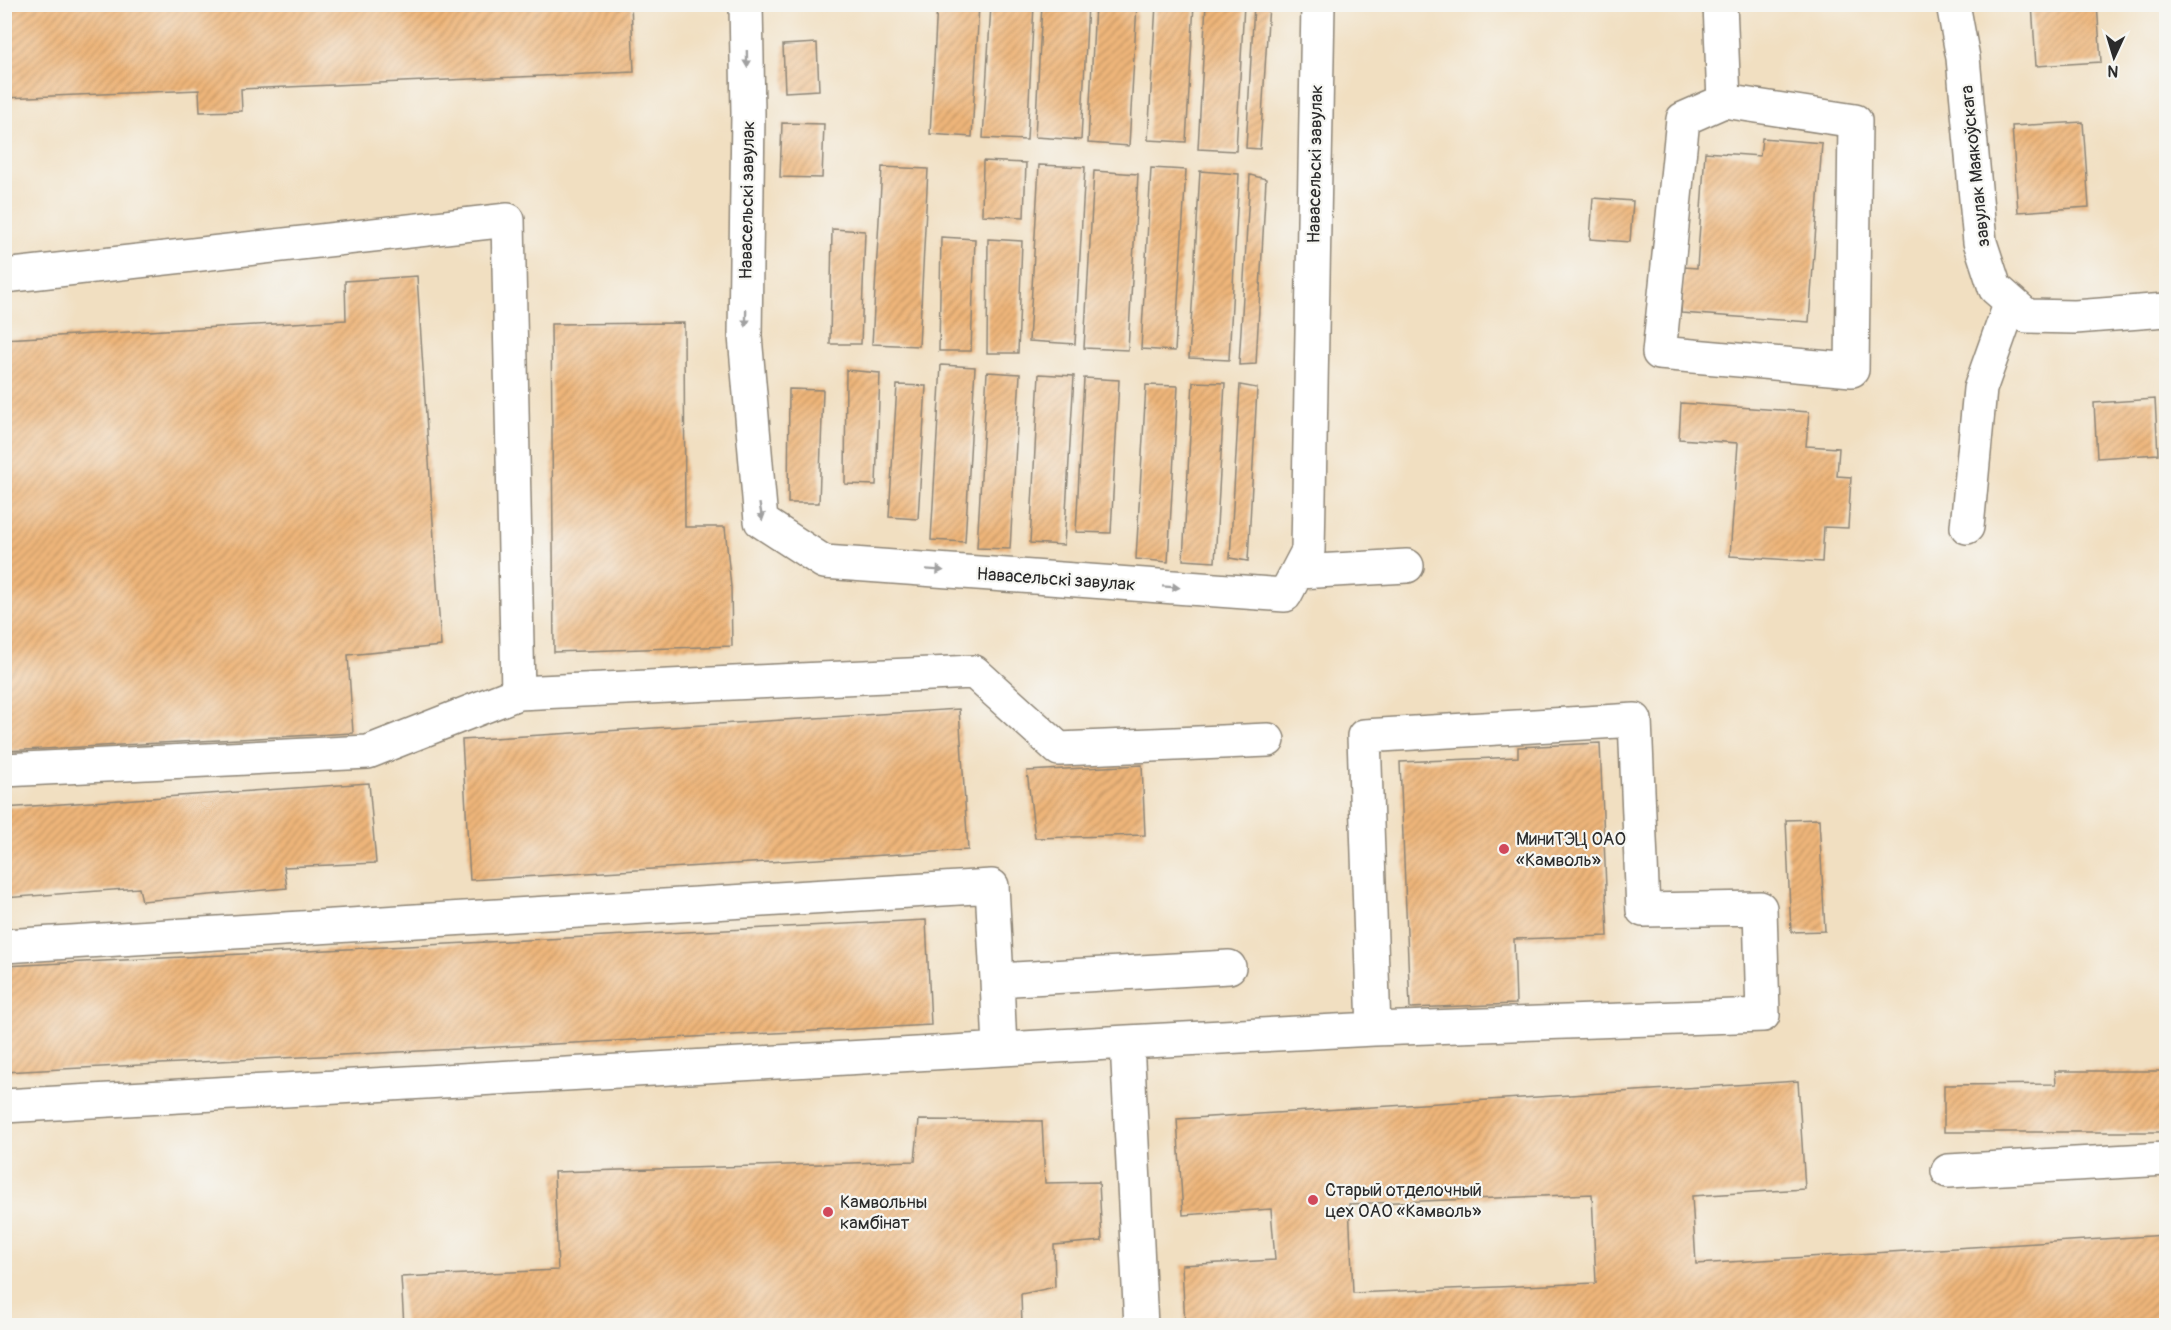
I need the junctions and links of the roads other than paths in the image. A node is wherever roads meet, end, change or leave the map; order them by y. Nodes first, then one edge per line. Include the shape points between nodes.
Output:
1 (746, 4) edge
2 (1318, 4) edge
3 (1720, 4) edge
4 (1953, 4) edge
5 (1724, 101) junction
6 (4, 276) edge
7 (2011, 302) junction
8 (2166, 310) edge
9 (1967, 527) dead end
10 (1407, 566) dead end
11 (1298, 572) junction
12 (518, 693) junction
13 (1268, 740) dead end
14 (4, 770) edge
15 (4, 946) edge
16 (1229, 967) dead end
17 (997, 980) junction
18 (1374, 1029) junction
19 (1127, 1042) junction
20 (1000, 1049) junction
21 (4, 1106) edge
22 (2166, 1159) edge
23 (1948, 1171) dead end
24 (1140, 1326) edge

1 -> 11 street, Навасельскі завулак via 746,336 761,521 824,562 1285,595
2 - 11 street, Навасельскі завулак via 1308,551
3 - 5 street
4 - 7 street, завулак Маякоўскага via 1963,58 1980,242 1995,288
5 - 5 street via 1683,119 1659,353 1852,370 1855,121
6 - 12 street via 508,220
7 - 8 street, завулак Маякоўскага via 2027,316 2075,317
7 - 9 street via 1980,389
10 - 11 street
12 - 13 street via 974,672 1059,749
12 - 14 street via 368,752
15 - 17 street via 992,886
16 - 17 street
17 - 20 street
18 - 18 street via 1763,1015 1760,908 1643,910 1635,720 1364,735
18 - 19 street
19 - 20 street
19 - 24 street
20 - 21 street
22 - 23 street

